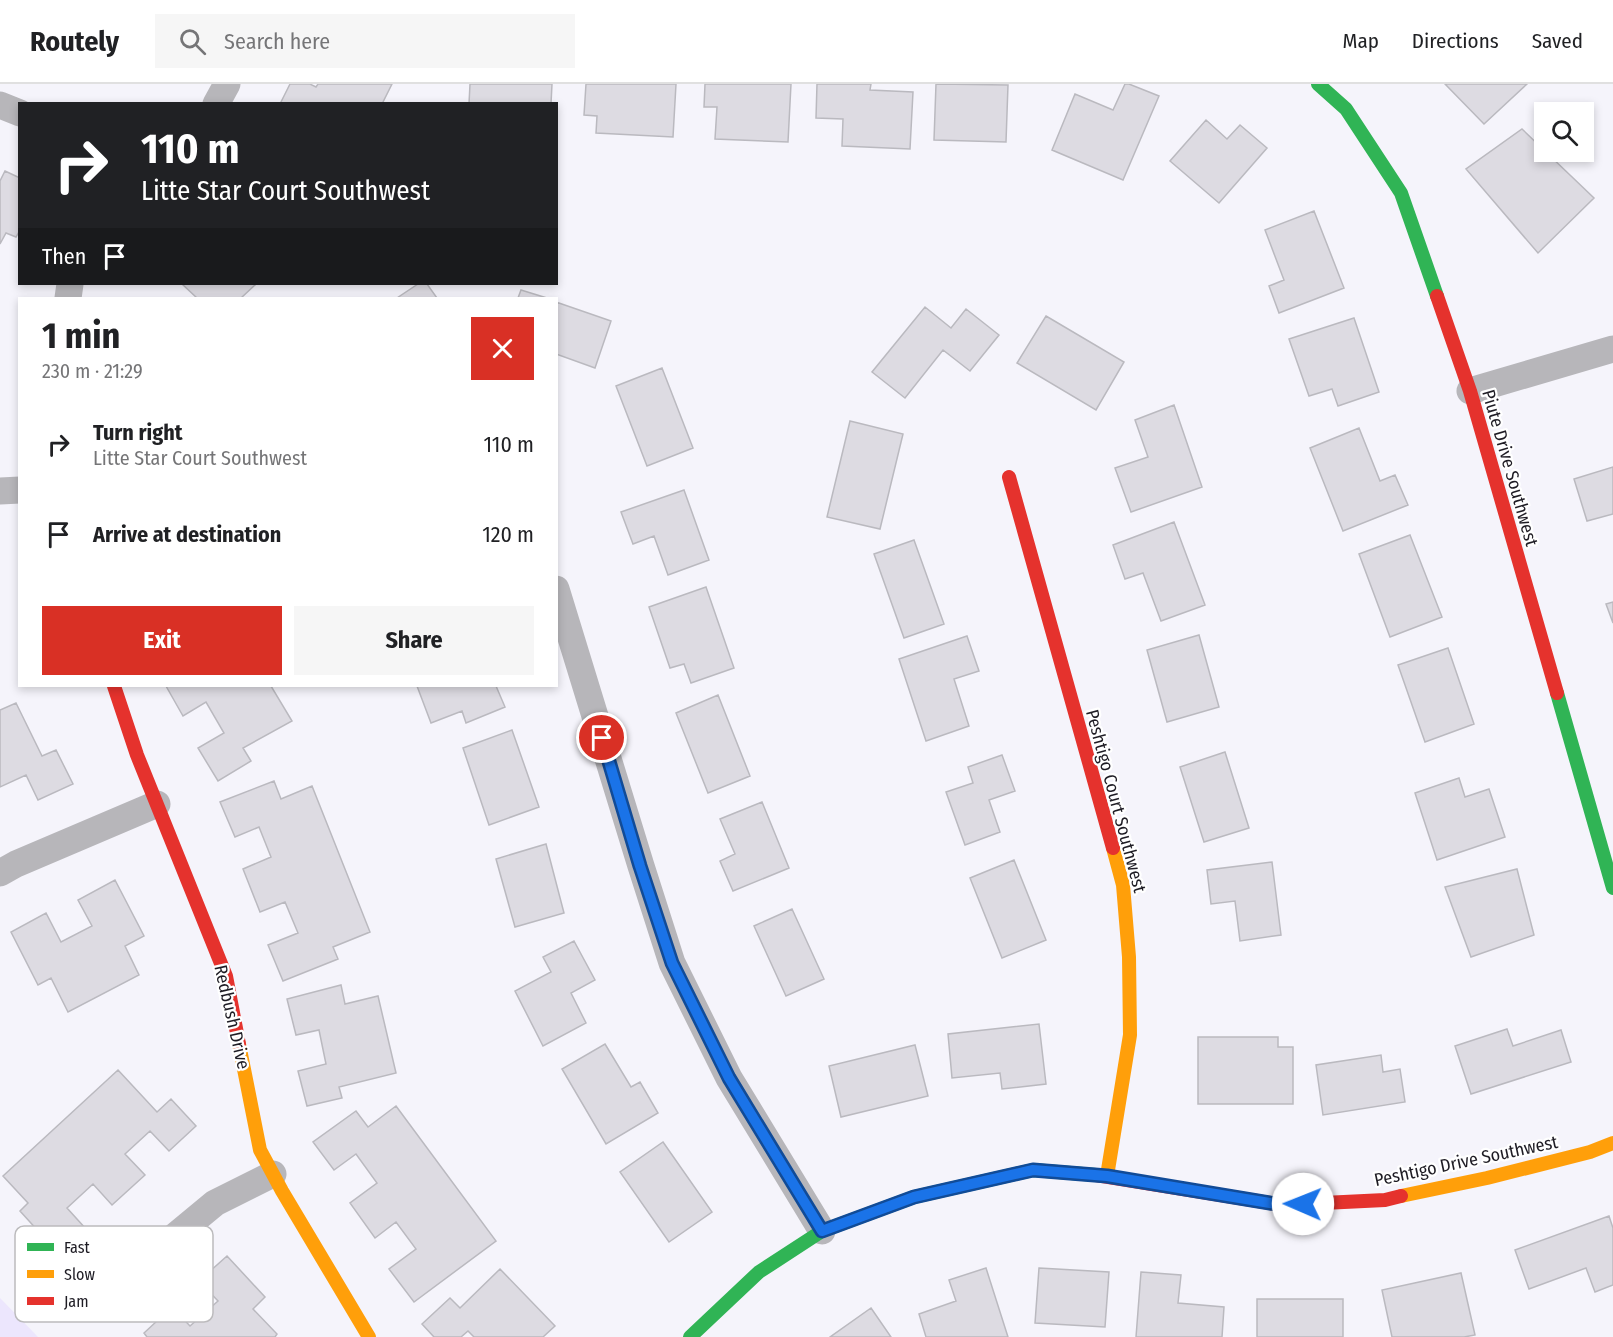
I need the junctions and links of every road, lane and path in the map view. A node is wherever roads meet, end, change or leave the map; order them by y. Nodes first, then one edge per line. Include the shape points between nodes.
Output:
1 (227, 84) edge
2 (1318, 84) edge
3 (217, 102) edge
4 (0, 105) edge
5 (18, 112) edge
6 (1613, 349) edge
7 (1470, 391) junction
8 (1009, 477) dead end
9 (18, 490) edge
10 (0, 491) edge
11 (558, 596) edge
12 (114, 687) edge
13 (157, 804) junction
14 (0, 873) edge
15 (1613, 888) edge
16 (1613, 1143) edge
17 (273, 1174) junction
18 (1107, 1176) junction
19 (187, 1226) edge
20 (822, 1231) junction
21 (369, 1337) edge
22 (690, 1337) edge

1 - 3 street
2 - 7 street, Piute Drive Southwest via 1346,109 1401,193
4 - 5 street
6 - 7 street
7 - 15 street, Piute Drive Southwest
8 - 18 street, Peshtigo Court Southwest via 1122,885 1129,957 1130,1035
9 - 10 street
11 - 20 street via 672,963 729,1078
12 - 13 street, Redbush Drive
13 - 14 street
13 - 17 street, Redbush Drive via 226,976 261,1150
16 - 18 street, Peshtigo Drive Southwest via 1487,1179 1385,1200 1282,1205
17 - 19 street via 215,1203
17 - 21 street, Redbush Drive
18 - 20 street, Peshtigo Drive Southwest via 1033,1170 914,1197
20 - 22 street, Peshtigo Drive Southwest via 759,1272

